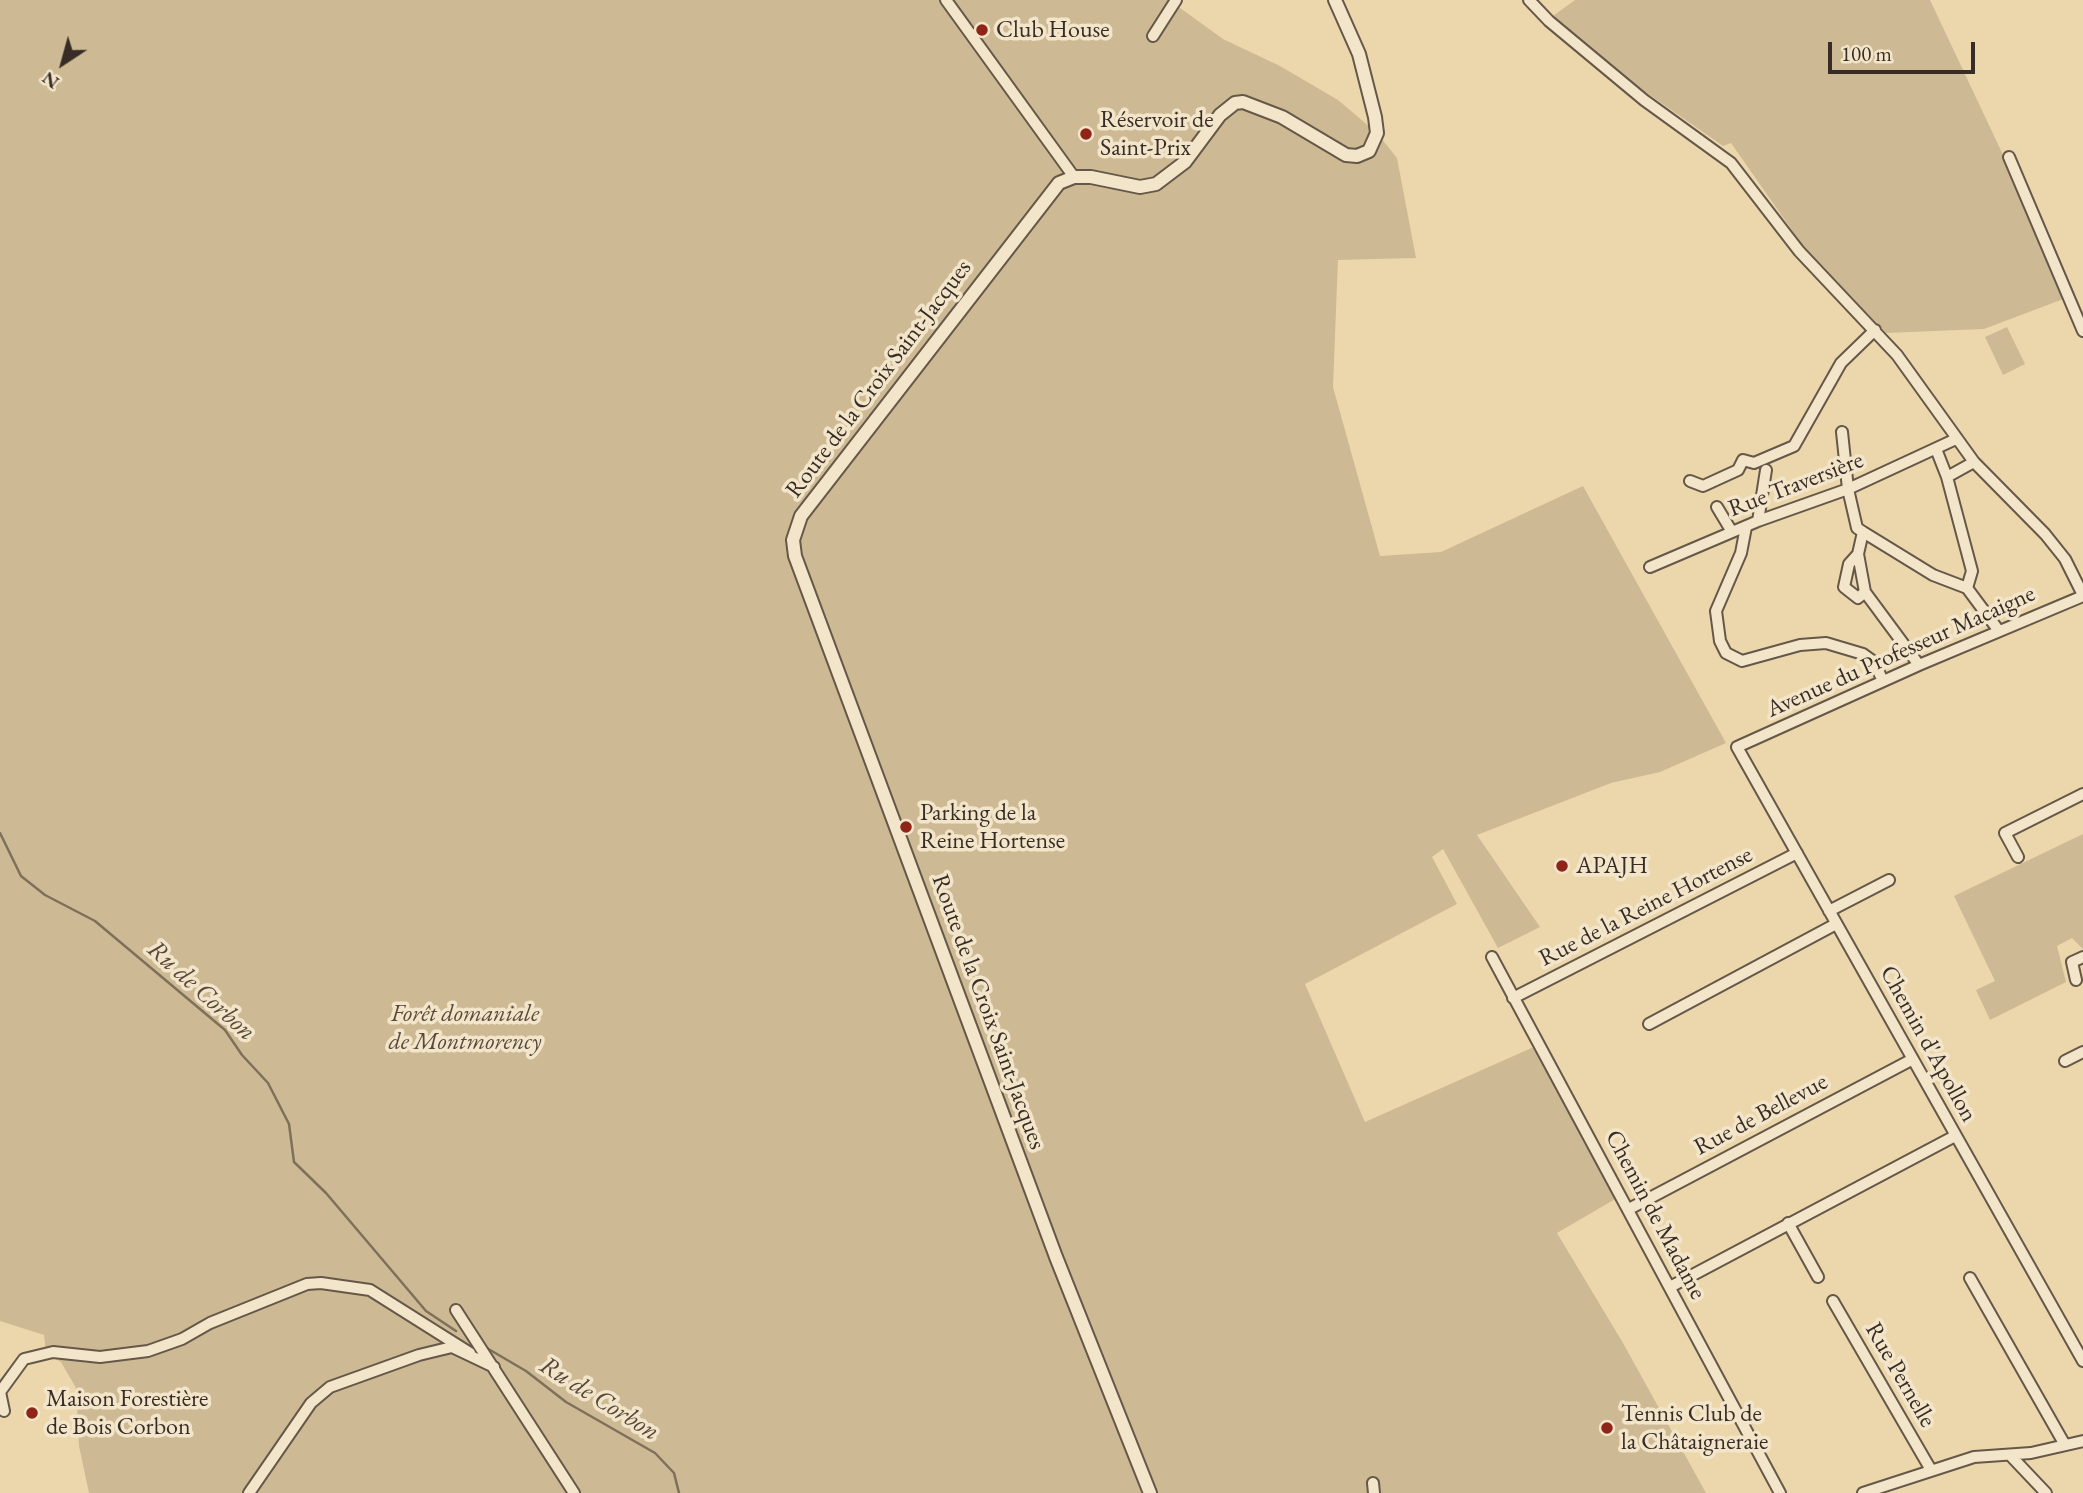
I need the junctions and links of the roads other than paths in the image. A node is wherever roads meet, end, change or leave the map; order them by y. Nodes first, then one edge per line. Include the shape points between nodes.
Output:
1 (946, 0) edge
2 (1177, 0) edge
3 (1335, 0) edge
4 (1528, 0) edge
5 (1153, 36) dead end
6 (2009, 158) dead end
7 (1074, 177) junction
8 (1875, 330) junction
9 (2083, 331) edge
10 (1842, 432) dead end
11 (1956, 439) junction
12 (1936, 449) junction
13 (1974, 462) junction
14 (1766, 470) dead end
15 (1947, 477) junction
16 (1690, 481) dead end
17 (1848, 489) junction
18 (1717, 507) dead end
19 (1758, 521) junction
20 (1746, 527) junction
21 (1732, 532) junction
22 (1863, 532) junction
23 (1858, 554) junction
24 (1650, 566) dead end
25 (1967, 588) junction
26 (1865, 592) junction
27 (2083, 595) edge
28 (1998, 631) junction
29 (1919, 665) junction
30 (1883, 681) junction
31 (1737, 747) joint
32 (2083, 794) edge
33 (1797, 853) junction
34 (2018, 857) dead end
35 (1889, 880) dead end
36 (1829, 911) junction
37 (1836, 924) junction
38 (1492, 957) dead end
39 (2083, 957) edge
40 (2076, 980) dead end
41 (1513, 998) junction
42 (1649, 1024) dead end
43 (2083, 1052) edge
44 (1913, 1059) junction
45 (2065, 1061) dead end
46 (1955, 1136) junction
47 (1629, 1209) junction
48 (1788, 1223) junction
49 (1818, 1277) dead end
50 (1970, 1278) dead end
51 (1670, 1286) junction
52 (1833, 1301) dead end
53 (456, 1310) dead end
54 (470, 1353) junction
55 (2083, 1361) edge
56 (494, 1367) junction
57 (4, 1410) dead end
58 (2083, 1441) edge
59 (2065, 1445) junction
60 (2010, 1455) junction
61 (1931, 1470) junction
62 (249, 1493) edge
63 (575, 1493) edge
64 (1150, 1493) edge
65 (1780, 1493) edge
66 (1863, 1493) edge
67 (2046, 1493) edge

1 - 7 street
2 - 5 street
3 - 7 street via 1359,54 1375,117 1377,133 1369,151 1346,155 1282,117 1243,102 1220,115 1173,174 1148,187
4 - 8 street via 1644,100 1731,163 1799,251
6 - 9 street
7 - 64 street, Route de la Croix Saint-Jacques via 1051,189 801,516 793,540 794,556 1056,1257
8 - 11 street
8 - 16 street via 1841,363 1794,446 1754,463 1742,460 1738,470 1703,486
10 - 17 street
11 - 12 street, Rue Traversière
11 - 13 street
12 - 15 street
12 - 17 street, Rue Traversière
13 - 15 street
13 - 27 street via 2045,534 2065,559
14 - 19 street
15 - 25 street via 1972,570
17 - 19 street, Rue Traversière
17 - 22 street via 1857,528
18 - 21 street
19 - 20 street, Rue Traversière
20 - 21 street, Rue Traversière
20 - 30 street via 1741,553 1716,611 1726,653 1742,661 1826,643 1863,654 1874,662
21 - 24 street, Rue Traversière
22 - 23 street
22 - 25 street via 1933,575
23 - 26 street
23 - 26 street via 1849,564 1844,587 1858,598
25 - 28 street
26 - 29 street
27 - 28 street, Avenue du Professeur Macaigne
28 - 29 street, Avenue du Professeur Macaigne
29 - 30 street, Avenue du Professeur Macaigne
30 - 31 street, Avenue du Professeur Macaigne
31 - 33 street, Chemin d'Apollon
32 - 34 street via 2005,833
33 - 36 street, Chemin d'Apollon
33 - 41 street, Rue de la Reine Hortense
35 - 36 street
36 - 37 street, Chemin d'Apollon
37 - 42 street
37 - 44 street, Chemin d'Apollon
38 - 41 street, Chemin de Madame
39 - 40 street via 2073,962
41 - 47 street, Chemin de Madame
43 - 45 street
44 - 46 street, Chemin d'Apollon
44 - 47 street, Rue de Bellevue
46 - 48 street
46 - 55 street, Chemin d'Apollon
47 - 51 street, Chemin de Madame
48 - 49 street
48 - 51 street
50 - 59 street
51 - 65 street, Chemin de Madame
52 - 61 street, Rue Pernelle
53 - 56 street
54 - 56 street
54 - 57 street via 370,1290 307,1284 148,1350 100,1357 53,1352 24,1359 0,1392
54 - 62 street via 452,1347 419,1354 330,1387 311,1403
56 - 63 street
58 - 59 street
59 - 60 street
60 - 61 street via 1974,1457
60 - 67 street
61 - 66 street

